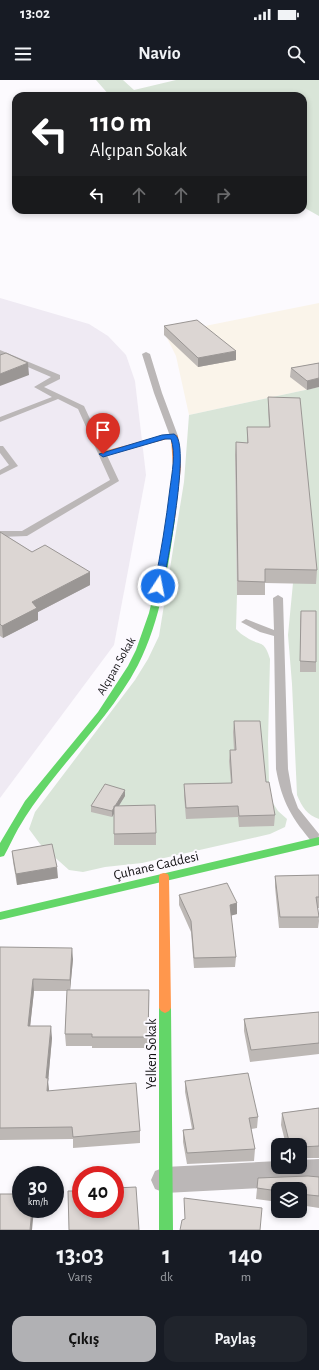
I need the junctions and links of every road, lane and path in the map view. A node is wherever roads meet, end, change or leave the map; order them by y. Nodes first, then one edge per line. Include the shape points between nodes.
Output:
1 (0, 352) edge
2 (146, 354) dead end
3 (57, 397) junction
4 (0, 420) edge
5 (174, 436) junction
6 (0, 448) edge
7 (103, 454) junction
8 (0, 473) edge
9 (0, 534) edge
10 (278, 598) dead end
11 (246, 622) dead end
12 (279, 634) junction
13 (319, 841) edge
14 (0, 853) edge
15 (164, 877) junction
16 (0, 916) edge
17 (319, 1172) edge
18 (165, 1180) junction
19 (166, 1230) edge

1 - 3 lane via 58,377 38,387
2 - 5 lane
3 - 4 lane
3 - 7 lane via 81,408
5 - 7 street
5 - 14 street, Alçıpan Sokak via 177,445 176,475 169,531 144,642 115,695 27,805 7,835
6 - 8 lane via 14,466
7 - 9 lane via 115,481 24,534
10 - 12 lane
11 - 12 lane via 262,630
12 - 13 lane via 282,769 285,790 289,804 299,819
13 - 15 street, Çuhane Caddesi
15 - 16 street, Çuhane Caddesi
15 - 18 street, Yelken Sokak
17 - 18 street
18 - 19 street, Yelken Sokak

